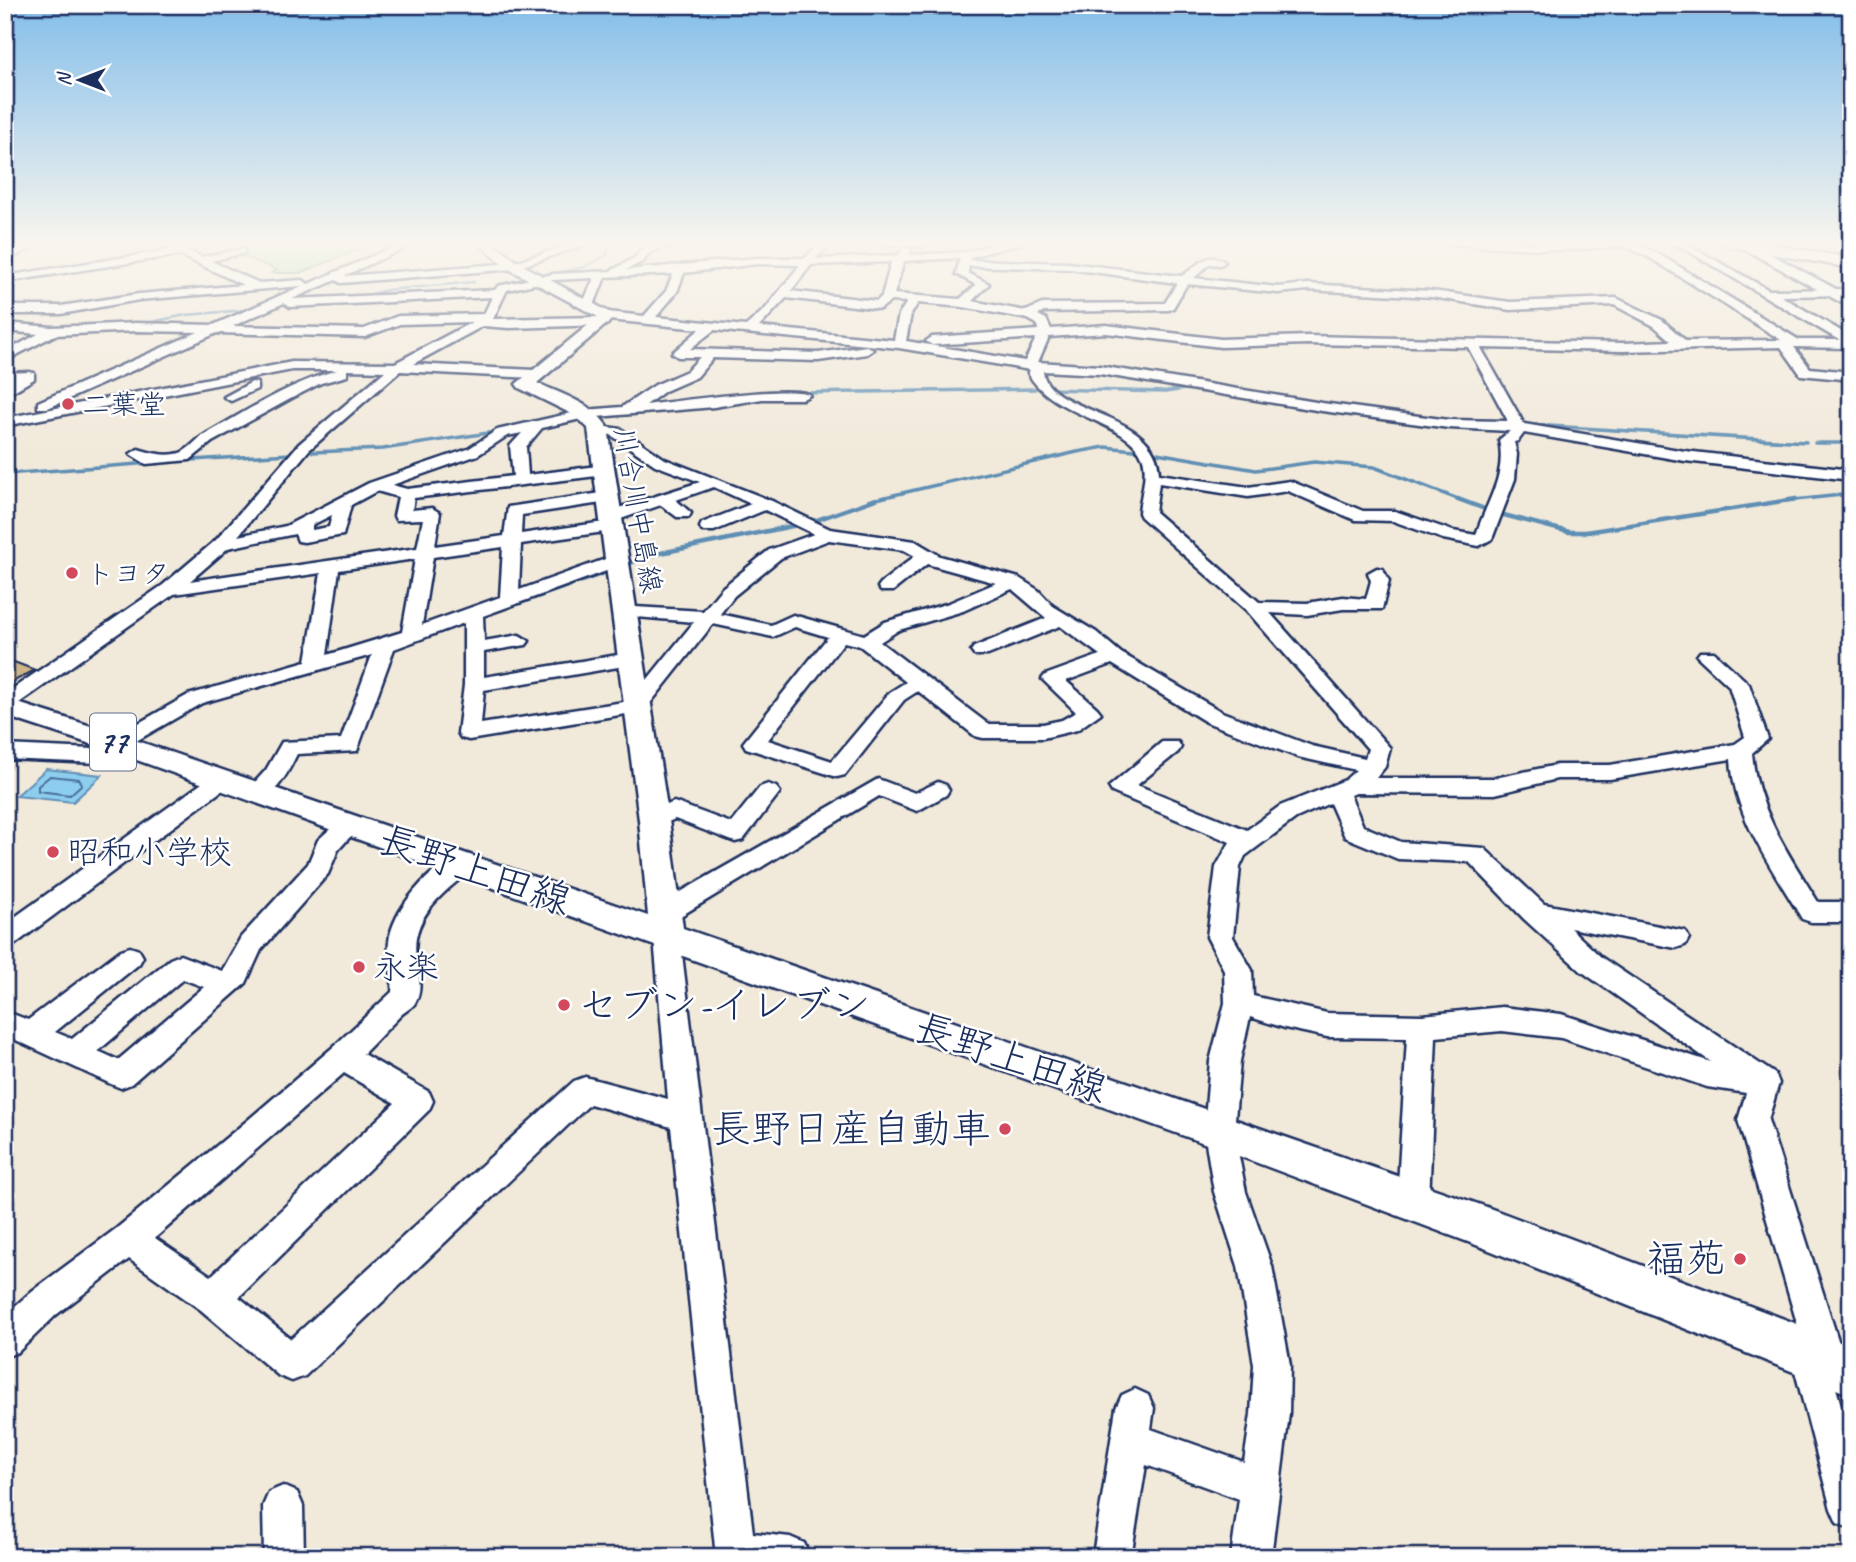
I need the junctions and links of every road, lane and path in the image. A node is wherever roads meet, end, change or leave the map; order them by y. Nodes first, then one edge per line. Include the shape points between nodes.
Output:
1 (251, 314) edge
2 (449, 314) edge
3 (488, 314) edge
4 (600, 314) junction
5 (653, 314) edge
6 (768, 314) edge
7 (905, 314) edge
8 (1022, 314) edge
9 (1641, 314) edge
10 (1747, 314) edge
11 (1802, 314) edge
12 (1028, 315) joint
13 (445, 319) junction
14 (484, 320) junction
15 (648, 320) junction
16 (712, 325) junction
17 (5, 327) edge
18 (750, 328) junction
19 (214, 330) junction
20 (52, 331) junction
21 (1045, 331) junction
22 (365, 333) junction
23 (891, 335) junction
24 (862, 340) junction
25 (1851, 343) edge
26 (1792, 344) junction
27 (330, 345) dead end
28 (1473, 345) junction
29 (1682, 345) junction
30 (306, 353) dead end
31 (708, 356) junction
32 (5, 357) edge
33 (292, 366) junction
34 (1034, 366) junction
35 (362, 367) junction
36 (397, 367) junction
37 (534, 374) junction
38 (1851, 376) edge
39 (5, 377) edge
40 (5, 392) edge
41 (287, 395) junction
42 (803, 395) dead end
43 (232, 397) dead end
44 (588, 418) junction
45 (5, 422) edge
46 (538, 424) junction
47 (1518, 429) junction
48 (138, 454) dead end
49 (605, 470) junction
50 (1851, 475) edge
51 (1151, 477) junction
52 (521, 479) junction
53 (715, 482) junction
54 (375, 486) junction
55 (407, 494) junction
56 (663, 499) junction
57 (343, 503) joint
58 (766, 504) junction
59 (611, 513) junction
60 (683, 513) dead end
61 (708, 527) dead end
62 (826, 534) junction
63 (512, 540) junction
64 (222, 544) junction
65 (426, 552) junction
66 (926, 556) junction
67 (617, 561) junction
68 (331, 565) junction
69 (1377, 573) dead end
70 (1013, 582) junction
71 (887, 587) dead end
72 (169, 589) junction
73 (509, 601) junction
74 (1254, 607) junction
75 (625, 610) junction
76 (474, 615) junction
77 (707, 617) junction
78 (1059, 620) junction
79 (841, 633) junction
80 (411, 636) junction
81 (519, 640) dead end
82 (867, 642) junction
83 (385, 645) junction
84 (474, 648) junction
85 (981, 651) dead end
86 (1707, 656) dead end
87 (1114, 657) junction
88 (630, 659) junction
89 (316, 664) junction
90 (919, 682) junction
91 (474, 685) junction
92 (5, 705) edge
93 (638, 706) junction
94 (116, 743) junction
95 (1170, 747) dead end
96 (1741, 750) junction
97 (5, 752) edge
98 (1374, 767) junction
99 (220, 780) junction
100 (1345, 789) junction
101 (938, 790) dead end
102 (768, 792) dead end
103 (257, 793) junction
104 (654, 820) junction
105 (348, 826) junction
106 (1248, 840) junction
107 (461, 866) junction
108 (1533, 912) junction
109 (1851, 912) edge
110 (666, 926) junction
111 (5, 938) edge
112 (1676, 938) dead end
113 (130, 957) dead end
114 (226, 984) junction
115 (1239, 1003) junction
116 (5, 1022) edge
117 (1422, 1027) junction
118 (32, 1034) junction
119 (75, 1054) junction
120 (342, 1058) junction
121 (1764, 1083) junction
122 (685, 1117) junction
123 (1219, 1131) junction
124 (1413, 1201) junction
125 (129, 1239) junction
126 (213, 1298) junction
127 (5, 1339) edge
128 (1829, 1362) edge
129 (1259, 1487) junction
130 (283, 1506) dead end
131 (1851, 1509) edge
132 (1114, 1549) dead end
133 (736, 1555) edge
134 (284, 1557) edge
135 (790, 1557) edge
136 (1251, 1557) edge

1 - 19 street
2 - 13 street
3 - 14 street
4 - 14 street via 509,324
4 - 15 street
4 - 37 main road
5 - 15 street
6 - 18 street
7 - 23 street
8 - 12 street
9 - 29 street
10 - 26 street
11 - 25 street
12 - 21 street via 1042,322
13 - 14 street
13 - 22 street via 398,320
14 - 36 street
15 - 16 street
16 - 18 street
16 - 31 street via 678,354
17 - 20 street
18 - 24 street
19 - 20 street
19 - 22 street
19 - 45 street
20 - 32 street
21 - 23 street
21 - 28 street via 1106,329 1220,343 1307,340
21 - 34 street
22 - 27 street
23 - 24 street
23 - 24 street
23 - 31 street via 877,349 818,357
23 - 34 street
25 - 26 street
26 - 29 street
26 - 38 street via 1806,372
28 - 29 street
28 - 47 street
30 - 33 street via 293,358
31 - 44 street via 692,374 635,406
33 - 35 street
33 - 45 street
34 - 47 street via 1100,370 1322,407
34 - 51 street via 1041,388 1146,447
35 - 36 street
35 - 41 street via 316,380
36 - 37 street
36 - 64 street via 304,447
37 - 44 main road, 川合川中島線 via 525,384 529,388 545,392
39 - 40 street via 29,376
41 - 43 street via 249,388
41 - 48 street via 207,439 185,457 146,459
42 - 44 street
44 - 46 street
44 - 49 main road, 川合川中島線
44 - 53 street via 660,462
46 - 52 street via 518,446
46 - 54 street via 502,433 473,452
47 - 50 street via 1685,456
47 - 51 street via 1506,440 1511,468 1479,541 1395,516 1361,516 1290,485 1248,492
49 - 52 street
49 - 59 main road, 川合川中島線
51 - 74 street via 1147,513
52 - 55 street
53 - 56 street
53 - 58 street
54 - 55 street
54 - 57 street
55 - 65 street via 402,516 432,513
56 - 59 street
56 - 60 street
57 - 64 street via 337,531 304,537 304,525
58 - 61 street
58 - 62 street
59 - 63 street
59 - 63 street via 514,511
59 - 67 main road, 川合川中島線
62 - 66 street via 909,545
62 - 77 street via 775,554 727,592
63 - 65 street
63 - 73 street
64 - 72 street
65 - 68 street
65 - 80 street
66 - 70 street
66 - 71 street
67 - 73 street
67 - 75 main road, 川合川中島線
68 - 72 street
68 - 89 street
69 - 74 street via 1376,605
70 - 78 street
70 - 82 street via 956,607 892,626
72 - 92 street
73 - 76 street
74 - 98 street via 1380,748
75 - 77 street
75 - 88 main road, 川合川中島線
76 - 80 street
76 - 84 street
77 - 79 street via 773,631 793,621
77 - 93 street
78 - 85 street
78 - 87 street
79 - 82 street
79 - 90 street via 754,743 837,770 897,696
80 - 83 street
81 - 84 street
82 - 90 street
83 - 89 street
83 - 103 street via 349,746 290,747 275,774
84 - 91 street
86 - 96 street via 1739,684 1757,739
87 - 90 street via 1052,679 1090,713 1069,725 1043,731 983,731
87 - 98 street via 1214,717 1306,752
88 - 91 street
88 - 93 main road, 川合川中島線
89 - 94 street via 195,699
91 - 93 street via 469,733
92 - 94 main road, 長野上田線 / 77
93 - 104 main road, 川合川中島線
94 - 97 street via 98,756
94 - 99 main road, 長野上田線 / 77
95 - 106 street via 1120,787
96 - 100 street via 1610,772 1557,772 1495,786
96 - 109 street via 1741,768 1761,825 1811,912
98 - 100 street
99 - 103 main road, 長野上田線 / 77
99 - 111 street
100 - 106 street via 1288,812
100 - 108 street via 1353,831 1398,850 1475,854
101 - 110 street via 917,803 877,787
102 - 104 street via 735,834 674,810
103 - 105 main road, 長野上田線 / 77
104 - 110 main road, 川合川中島線
105 - 107 main road, 長野上田線 / 77
105 - 114 street via 327,846 319,868 250,944 236,975
106 - 115 street via 1235,851 1228,867 1220,937 1238,970
107 - 110 main road, 長野上田線 / 77
107 - 120 street via 412,910 402,930 408,987 404,998
108 - 112 street
108 - 121 street via 1591,964
110 - 122 street
110 - 123 main road, 長野上田線 / 77
113 - 118 street
114 - 119 street via 180,967
114 - 119 street via 121,1075
115 - 117 street via 1327,1025
115 - 123 street via 1225,1061
116 - 118 street
117 - 121 street via 1502,1019 1561,1026 1707,1074
117 - 124 street
118 - 119 street
120 - 125 street
120 - 126 street via 418,1101
121 - 128 street via 1754,1120
122 - 126 street via 585,1090 292,1363
122 - 133 street
123 - 124 main road, 長野上田線 / 77
123 - 129 street via 1230,1192 1255,1266 1272,1365
124 - 128 main road, 長野上田線 / 77
125 - 126 street
125 - 127 street via 44,1303
128 - 131 street
129 - 132 street via 1133,1424
129 - 136 street
130 - 134 street
133 - 135 street

